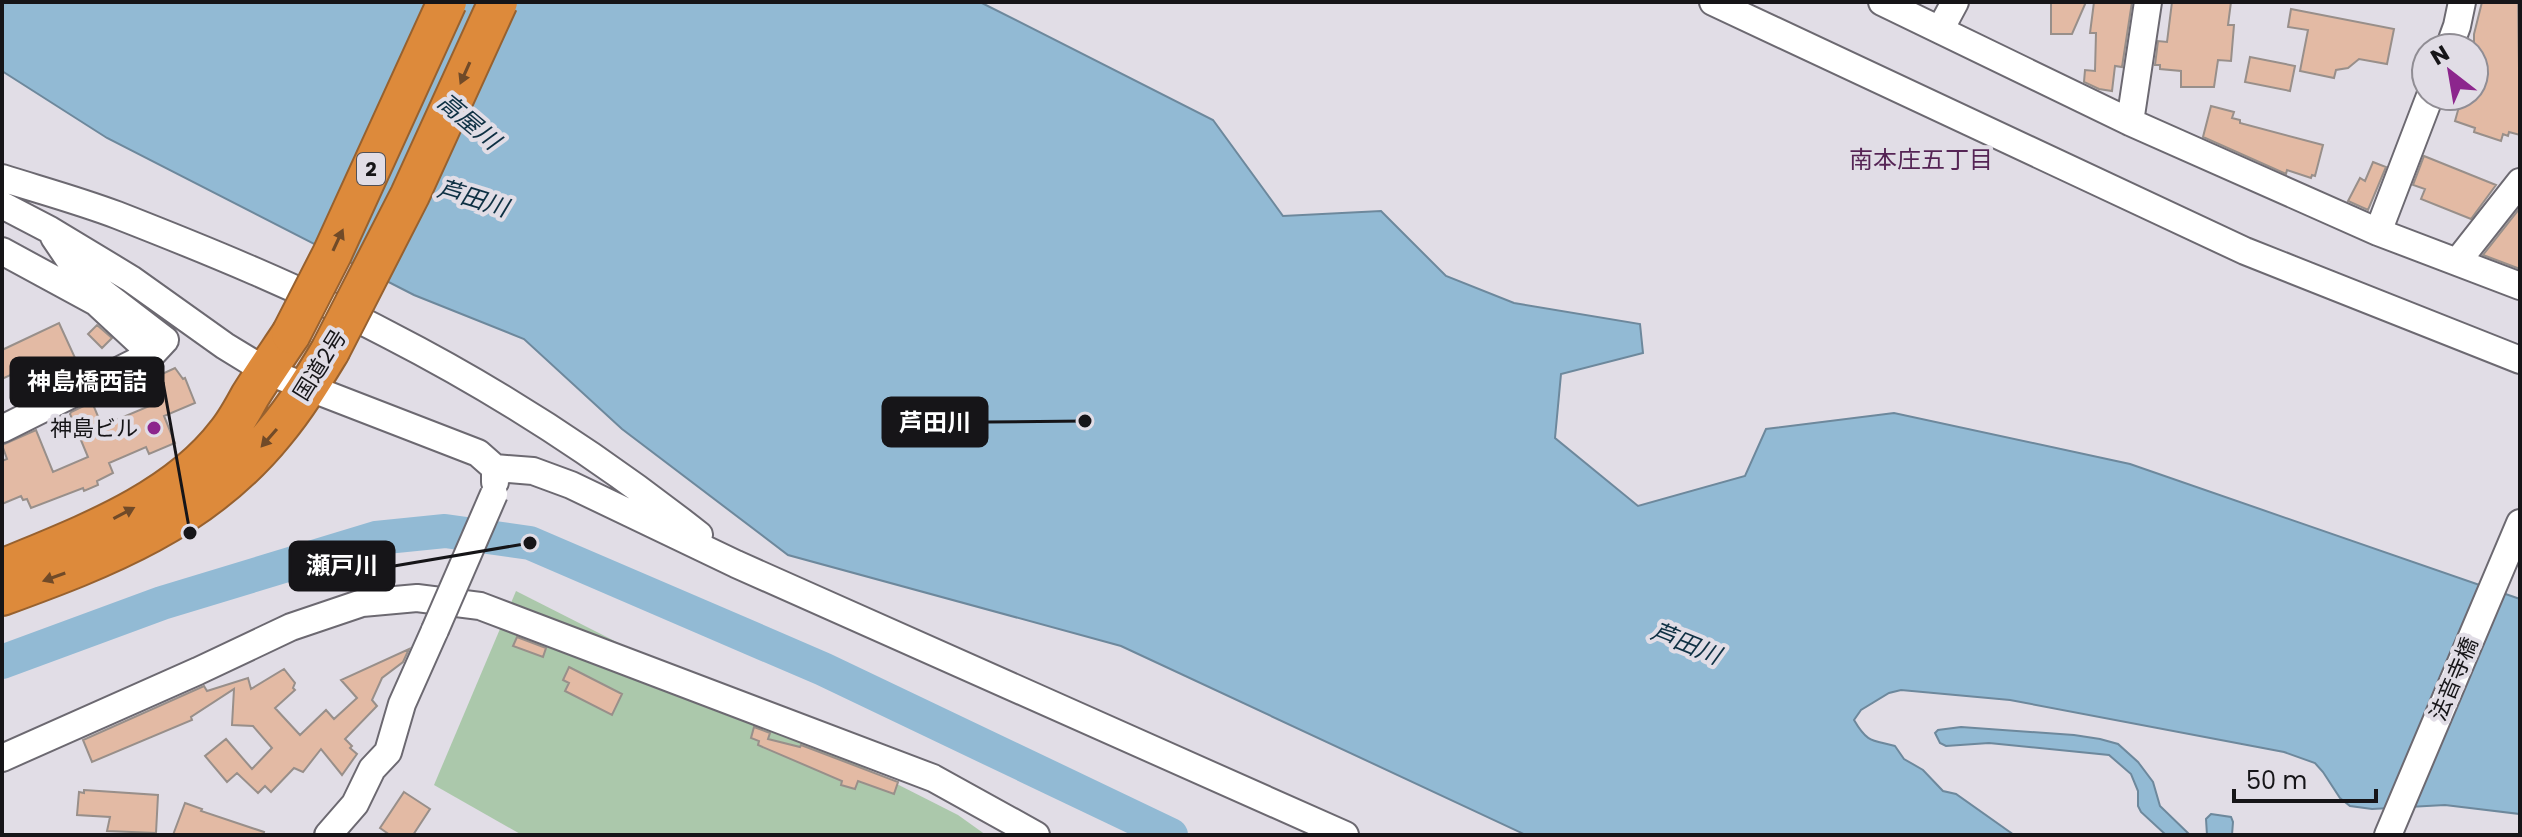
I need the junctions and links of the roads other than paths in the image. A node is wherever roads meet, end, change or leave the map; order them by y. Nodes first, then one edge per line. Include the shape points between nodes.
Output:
1 (447, 2) edge
2 (498, 2) edge
3 (1713, 2) edge
4 (1882, 2) edge
5 (1955, 2) edge
6 (2148, 2) edge
7 (2462, 2) edge
8 (1940, 30) junction
9 (2455, 32) edge
10 (2424, 112) edge
11 (2130, 122) junction
12 (2, 178) edge
13 (2520, 182) edge
14 (2, 205) edge
15 (50, 230) junction
16 (2378, 232) junction
17 (2, 251) edge
18 (2457, 262) junction
19 (2520, 286) edge
20 (152, 354) junction
21 (2520, 360) edge
22 (266, 371) junction
23 (307, 388) junction
24 (2, 429) edge
25 (495, 481) junction
26 (635, 487) junction
27 (592, 496) junction
28 (2520, 523) edge
29 (736, 564) junction
30 (2, 569) edge
31 (2, 596) edge
32 (2, 758) edge
33 (328, 835) edge
34 (1036, 835) edge
35 (1345, 835) edge
36 (2388, 835) edge

22 -> 1 highway, 国道2号 / 2, bridge via 332,254
2 -> 23 highway, 国道2号 / 2, bridge via 410,195
3 - 21 street via 2245,251
4 - 8 street
5 - 8 street
6 - 11 street
7 - 9 street
8 - 11 street
10 - 16 street
11 - 16 street
12 - 26 street via 142,225 389,334 526,412
13 - 18 street
14 - 15 street
15 - 20 street via 79,274 165,340
15 - 22 street
16 - 18 street
17 - 20 street via 96,302
18 - 19 street
20 - 24 street
22 - 23 street
30 -> 22 highway, 国道2号 / 2 via 128,512 169,487 228,433
23 - 25 street via 478,453
23 -> 31 highway, 国道2号 / 2 via 245,466 175,521 74,570
25 - 27 street via 533,471
25 - 33 street, bridge via 402,704 388,752
26 - 27 street via 622,496
26 - 29 street
27 - 29 street
28 - 36 street, 法音寺橋
29 - 35 street
32 - 34 street via 291,627 362,603 417,598 480,606 933,778

